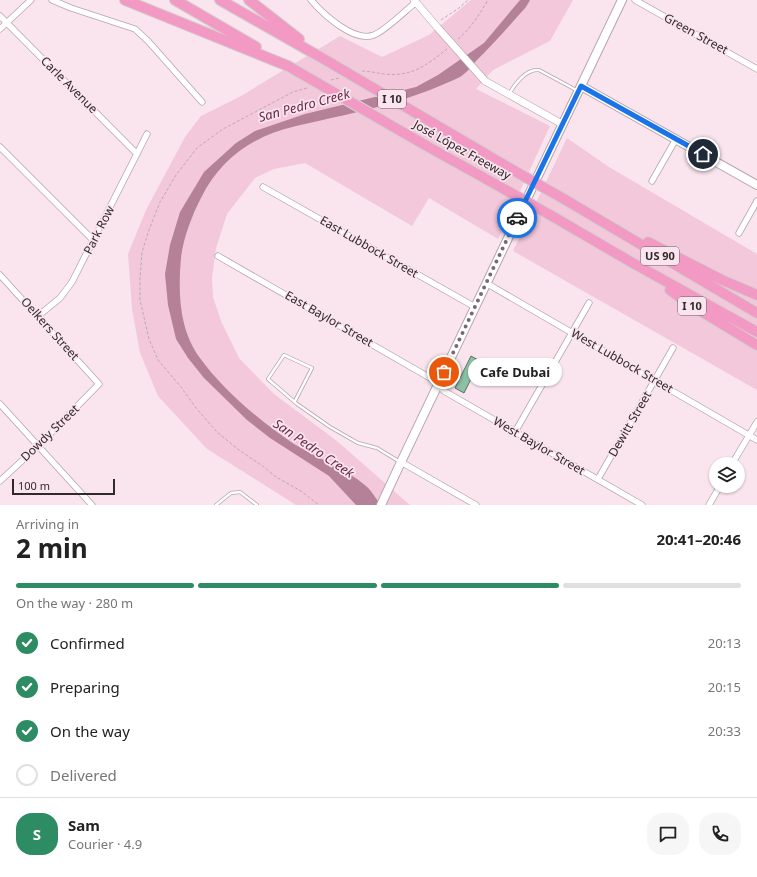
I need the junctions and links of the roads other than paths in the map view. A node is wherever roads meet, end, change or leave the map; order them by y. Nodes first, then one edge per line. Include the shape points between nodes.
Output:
1 (31, 0) edge
2 (52, 0) edge
3 (124, 0) edge
4 (175, 0) edge
5 (220, 0) edge
6 (249, 0) edge
7 (311, 0) edge
8 (622, 0) edge
9 (635, 0) edge
10 (415, 1) edge
11 (0, 16) edge
12 (6, 23) junction
13 (0, 29) edge
14 (326, 60) junction
15 (288, 66) junction
16 (757, 69) edge
17 (580, 88) junction
18 (509, 94) junction
19 (202, 102) dead end
20 (562, 124) junction
21 (147, 134) dead end
22 (676, 139) junction
23 (0, 148) edge
24 (137, 154) junction
25 (652, 181) dead end
26 (757, 185) edge
27 (263, 187) dead end
28 (564, 199) junction
29 (757, 201) edge
30 (739, 233) dead end
31 (94, 241) junction
32 (218, 256) dead end
33 (631, 262) junction
34 (0, 275) edge
35 (486, 283) junction
36 (757, 295) edge
37 (589, 303) dead end
38 (474, 307) junction
39 (757, 313) edge
40 (38, 316) junction
41 (572, 332) junction
42 (757, 332) edge
43 (757, 345) edge
44 (673, 348) dead end
45 (655, 381) junction
46 (99, 384) joint
47 (438, 385) junction
48 (294, 401) junction
49 (0, 404) edge
50 (757, 422) edge
51 (515, 432) junction
52 (749, 435) junction
53 (757, 440) edge
54 (38, 446) junction
55 (736, 457) edge
56 (400, 462) junction
57 (598, 479) junction
58 (0, 481) edge
59 (716, 493) edge
60 (92, 505) edge
61 (216, 505) edge
62 (257, 505) edge
63 (381, 505) edge
64 (476, 505) edge
65 (642, 505) edge
66 (709, 505) edge

1 - 12 street
2 - 19 street via 135,29
3 - 15 highway
4 - 15 highway, José López Freeway / I 10
5 - 14 highway, José López Freeway / I 10
6 - 14 highway
7 - 10 street via 345,29 366,37 379,33
8 - 17 main road
9 - 16 street, Green Street
10 - 18 street, bridge via 485,81
11 - 12 street, Carle Avenue
12 - 13 street
12 - 24 street, Carle Avenue
14 - 28 highway, José López Freeway / I 10, bridge
15 - 33 highway, José López Freeway / I 10, bridge
17 - 18 lane via 535,69 527,73
17 - 20 main road
17 - 22 main road
18 - 20 street
20 - 35 main road
21 - 24 street, Park Row
22 - 25 street
22 - 26 main road
23 - 31 street
24 - 31 street, Park Row
27 - 38 street, East Lubbock Street
28 - 36 highway, I 10 via 722,280
28 - 39 highway, US 90
29 - 30 street
31 - 40 street, Park Row via 65,293
32 - 47 street, East Baylor Street via 432,379
33 - 42 highway, US 90
33 - 43 highway, I 10 via 689,304
34 - 40 street, Oelkers Street
35 - 38 main road
35 - 41 street, West Lubbock Street
37 - 41 street
38 - 47 main road
40 - 46 street, Oelkers Street
41 - 45 street, West Lubbock Street
41 - 51 street
44 - 45 street, Dewitt Street
45 - 52 street, West Lubbock Street
45 - 57 street, Dewitt Street
46 - 54 street, Dowdy Street
47 - 51 street, West Baylor Street
47 - 56 main road
48 - 48 lane via 268,378 284,354 312,368
48 - 56 lane via 358,443 377,448
49 - 54 street
50 - 52 street
51 - 57 street, West Baylor Street
52 - 53 street, West Lubbock Street
52 - 55 street
54 - 58 street, Dowdy Street
54 - 60 street
56 - 63 main road
56 - 64 street
57 - 65 street, West Baylor Street
59 - 66 street
61 - 62 lane via 231,492 240,492

